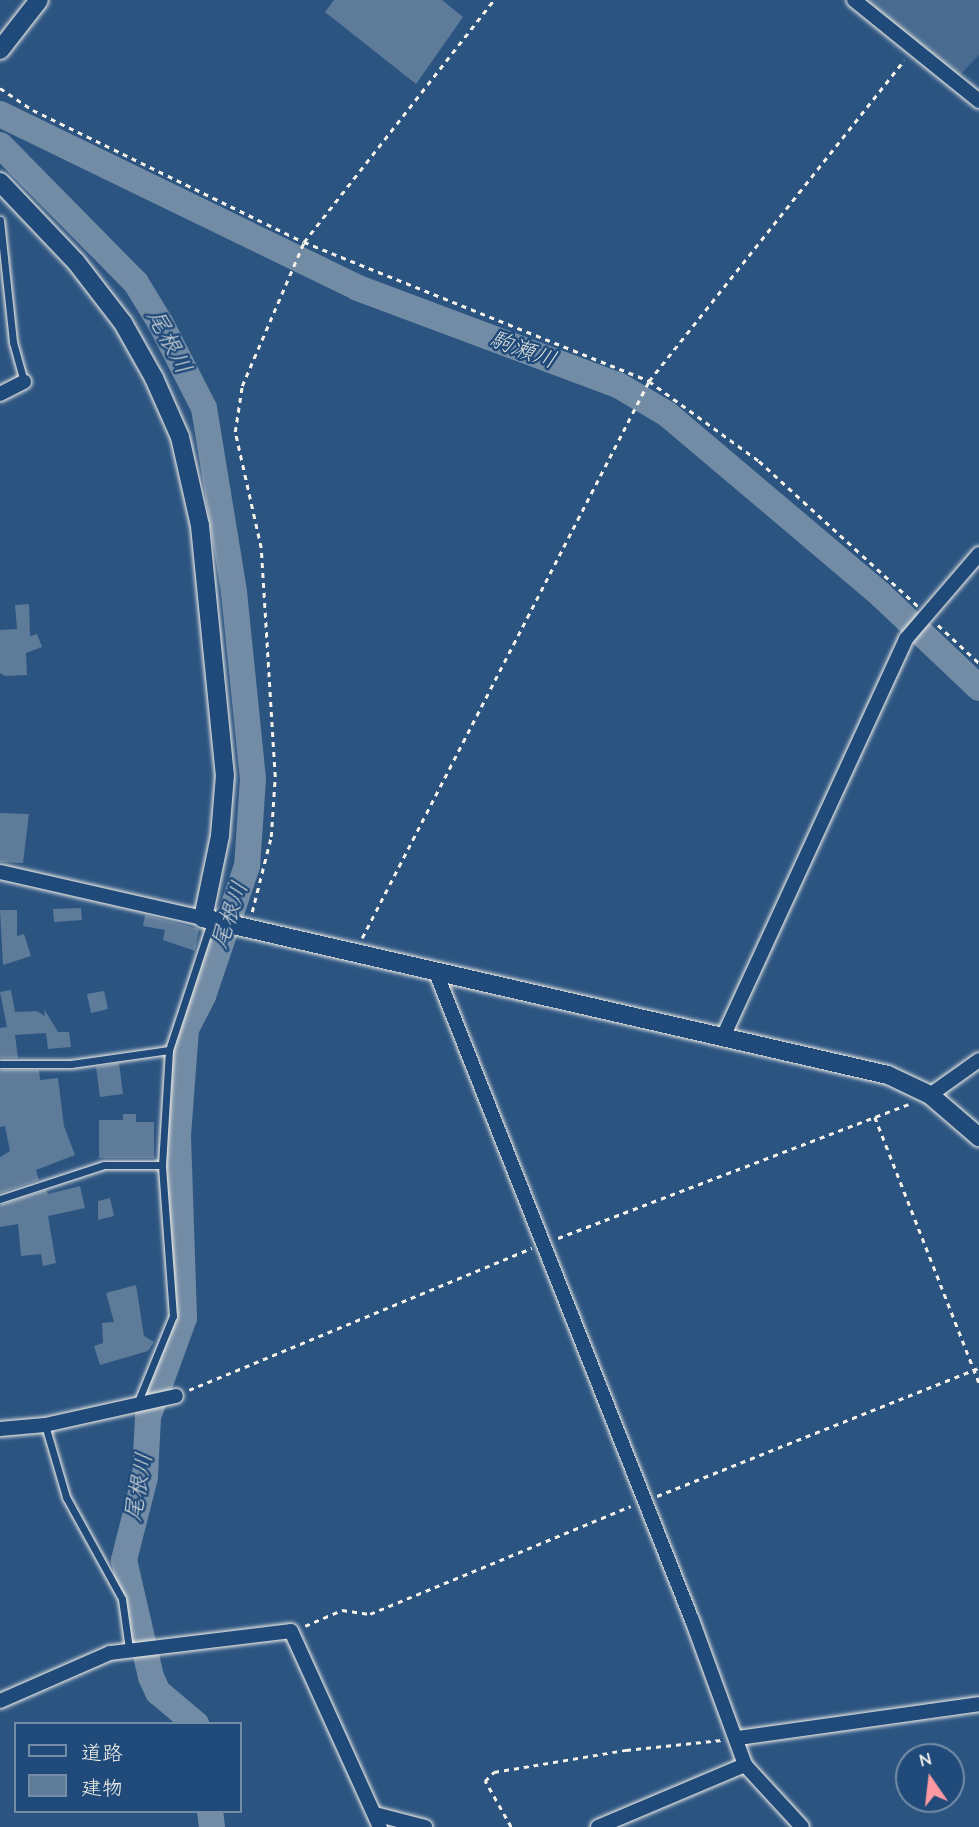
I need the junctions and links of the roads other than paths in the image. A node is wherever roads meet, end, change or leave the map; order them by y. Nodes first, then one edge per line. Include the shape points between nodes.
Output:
1 (39, 0) edge
2 (854, 0) edge
3 (0, 50) edge
4 (979, 101) edge
5 (0, 182) edge
6 (0, 220) edge
7 (24, 382) joint
8 (0, 394) edge
9 (979, 554) edge
10 (0, 872) edge
11 (211, 919) junction
12 (435, 970) junction
13 (723, 1037) junction
14 (169, 1050) junction
15 (979, 1060) edge
16 (0, 1064) edge
17 (930, 1095) junction
18 (979, 1137) edge
19 (162, 1165) junction
20 (0, 1199) edge
21 (176, 1396) road end
22 (137, 1404) junction
23 (45, 1425) junction
24 (0, 1429) edge
25 (129, 1649) junction
26 (0, 1701) edge
27 (979, 1704) edge
28 (738, 1738) junction
29 (745, 1765) junction
30 (377, 1821) edge
31 (425, 1827) edge
32 (598, 1827) edge
33 (802, 1827) edge

1 - 3 street
2 - 4 street
5 - 11 street via 76,262 123,323 155,379 180,438 200,526 225,775
6 - 7 lane via 13,342
7 - 8 street
9 - 13 street via 906,639
10 - 11 street
11 - 12 street
11 - 14 lane
12 - 13 street
12 - 28 street
13 - 17 street via 888,1075
14 - 16 lane via 71,1063
14 - 19 lane
15 - 17 street
17 - 18 street
19 - 20 lane via 104,1165
19 - 22 lane via 173,1317
21 - 22 street
22 - 23 street
23 - 24 street
23 - 25 lane via 66,1497 122,1599
25 - 26 street
25 - 30 street via 291,1632
27 - 28 street
28 - 29 street
29 - 32 street
29 - 33 street
30 - 31 street

